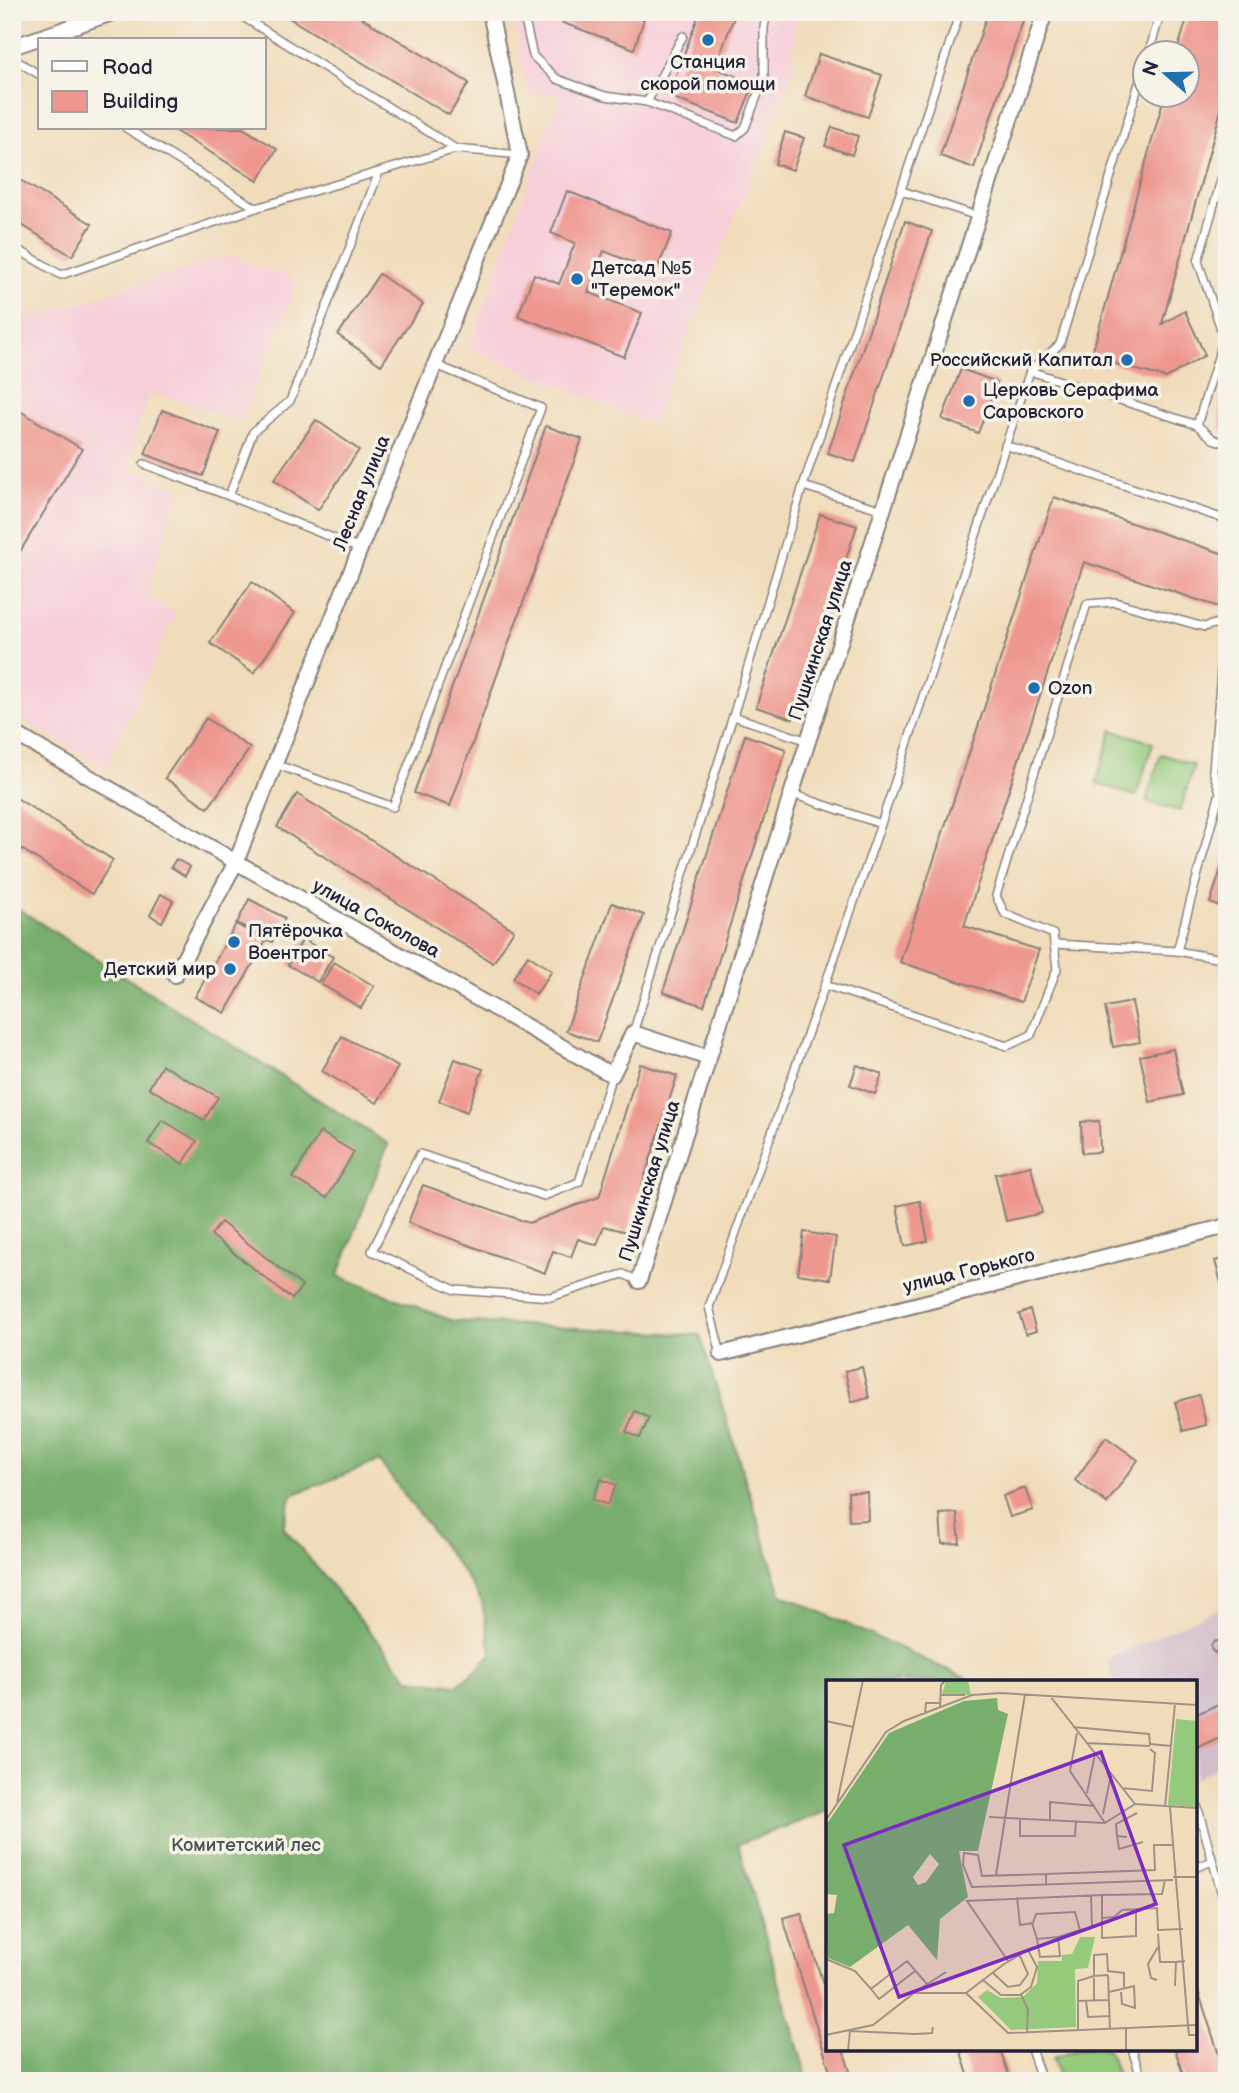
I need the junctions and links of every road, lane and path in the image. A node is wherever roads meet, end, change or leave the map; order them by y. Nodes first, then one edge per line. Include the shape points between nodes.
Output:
1 (115, 12) edge
2 (235, 12) edge
3 (490, 12) edge
4 (523, 12) edge
5 (767, 12) edge
6 (960, 12) edge
7 (1045, 12) edge
8 (1161, 12) edge
9 (683, 36) dead end
10 (38, 38) edge
11 (38, 38) edge
12 (1153, 38) edge
13 (12, 47) edge
14 (12, 58) edge
15 (38, 74) edge
16 (647, 102) junction
17 (1132, 108) edge
18 (129, 130) edge
19 (456, 149) junction
20 (520, 155) junction
21 (1227, 159) edge
22 (379, 172) junction
23 (902, 191) junction
24 (257, 208) junction
25 (977, 216) junction
26 (12, 246) edge
27 (436, 365) junction
28 (1030, 371) junction
29 (1197, 425) junction
30 (1227, 444) edge
31 (1005, 445) junction
32 (144, 464) dead end
33 (803, 486) junction
34 (229, 496) junction
35 (884, 510) junction
36 (1227, 520) edge
37 (360, 549) junction
38 (1226, 617) edge
39 (733, 716) junction
40 (12, 732) edge
41 (808, 741) junction
42 (275, 764) junction
43 (1223, 793) edge
44 (792, 794) junction
45 (881, 824) junction
46 (236, 862) junction
47 (1054, 944) junction
48 (1177, 951) junction
49 (1227, 960) edge
50 (175, 975) dead end
51 (825, 985) junction
52 (633, 1033) junction
53 (709, 1058) junction
54 (612, 1074) junction
55 (1227, 1226) edge
56 (639, 1281) joint
57 (722, 1354) joint
58 (1197, 1805) edge
59 (1212, 1861) junction
60 (1197, 1867) edge
61 (1227, 1912) edge
62 (1032, 2051) edge
63 (1133, 2051) edge
64 (1042, 2081) edge
65 (1142, 2081) edge

1 - 11 street
2 - 19 lane
3 - 20 street
4 - 16 lane via 533,56 557,79 605,96
5 - 16 lane via 764,78 745,128 736,136
6 - 23 lane
7 - 25 street, Пушкинская улица
8 - 12 lane
9 - 16 lane
10 - 13 street
14 - 15 lane
17 - 28 lane via 1060,344
18 - 24 lane
19 - 20 lane
19 - 22 lane
20 - 27 street, Лесная улица
21 - 29 lane via 1198,261 1224,338
22 - 24 lane
22 - 34 lane via 290,401 253,432
23 - 25 lane
23 - 33 lane
24 - 26 lane via 61,275
25 - 35 street, Пушкинская улица
27 - 37 street, Лесная улица
27 - 42 lane via 541,408 393,807
28 - 29 lane
28 - 31 lane
29 - 30 lane
31 - 36 lane
31 - 45 lane
32 - 34 lane
33 - 35 lane
33 - 39 lane
34 - 37 lane
35 - 41 street, Пушкинская улица
37 - 42 street, Лесная улица
38 - 43 lane via 1213,771
38 - 47 lane via 1204,627 1115,603 1087,604 996,896 1005,914 1052,934
39 - 41 lane
39 - 52 lane
40 - 46 street, улица Соколова
41 - 44 street, Пушкинская улица
42 - 46 street, Лесная улица
43 - 48 lane
44 - 45 lane
44 - 53 street, Пушкинская улица
45 - 51 lane
46 - 50 street, Лесная улица
46 - 54 street, улица Соколова
47 - 48 lane
47 - 51 lane via 1057,969 1031,1035 1007,1046
48 - 49 lane
51 - 57 lane via 709,1307
52 - 53 street
52 - 54 street
53 - 56 street, Пушкинская улица
54 - 56 lane via 579,1182 544,1196 420,1154 372,1251 455,1290 551,1297 623,1274
55 - 57 street, улица Горького
58 - 59 lane
59 - 60 lane
59 - 61 lane
62 - 64 lane
63 - 65 lane

